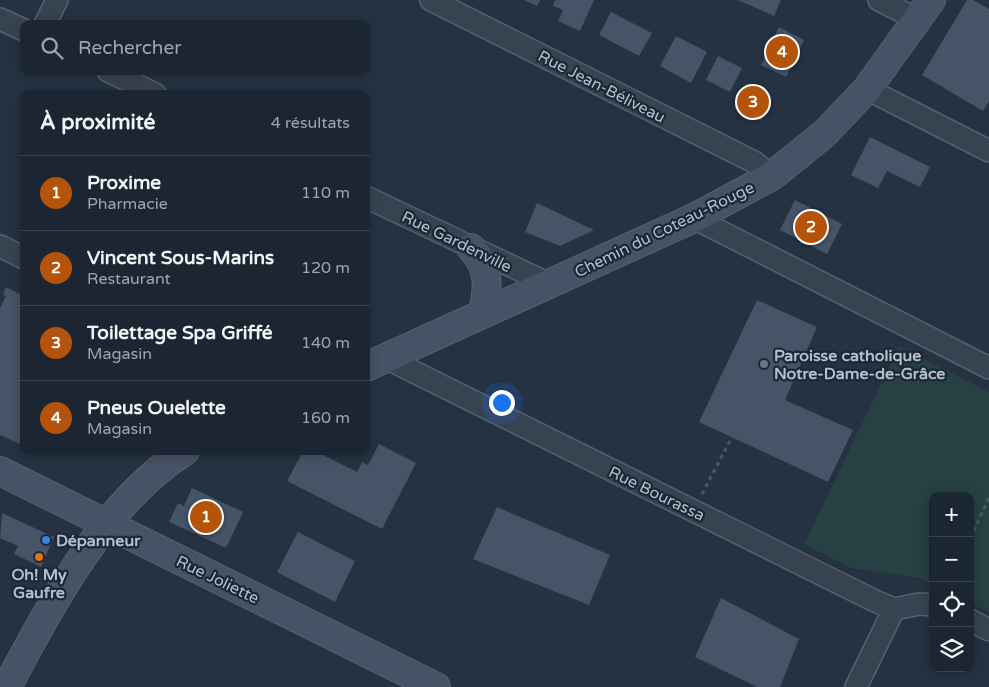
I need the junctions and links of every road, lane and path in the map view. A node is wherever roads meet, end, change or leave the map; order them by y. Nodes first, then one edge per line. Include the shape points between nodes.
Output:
1 (57, 0) edge
2 (430, 0) edge
3 (879, 0) edge
4 (924, 10) edge
5 (0, 19) edge
6 (47, 20) edge
7 (20, 28) edge
8 (116, 75) edge
9 (867, 89) junction
10 (146, 90) edge
11 (989, 151) edge
12 (772, 176) junction
13 (370, 199) edge
14 (694, 218) junction
15 (0, 246) edge
16 (471, 248) junction
17 (20, 256) edge
18 (549, 284) junction
19 (484, 314) junction
20 (376, 363) edge
21 (989, 368) edge
22 (732, 437) dead end
23 (180, 455) edge
24 (0, 471) edge
25 (702, 495) dead end
26 (989, 498) edge
27 (107, 524) junction
28 (970, 537) edge
29 (929, 604) edge
30 (894, 610) junction
31 (974, 622) edge
32 (989, 630) edge
33 (0, 683) edge
34 (7, 687) edge
35 (436, 687) edge
36 (856, 687) edge

1 - 6 street
2 - 12 street, Rue Jean-Béliveau via 754,162
3 - 4 street
4 - 9 street, Chemin du Coteau-Rouge
5 - 7 street
8 - 10 street
9 - 11 street
9 - 12 street, Chemin du Coteau-Rouge via 824,134
12 - 14 street, Chemin du Coteau-Rouge
13 - 16 street, Rue Gardenville
14 - 18 street, Chemin du Coteau-Rouge
14 - 21 street
15 - 17 street
16 - 18 street, Rue Gardenville
16 - 19 street via 482,259 487,275
18 - 19 street, Chemin du Coteau-Rouge
19 - 20 street, Chemin du Coteau-Rouge
20 - 30 street, Rue Bourassa
22 - 25 path
23 - 27 street via 153,476
24 - 27 street, Rue Joliette
26 - 28 path
27 - 34 street via 41,623
27 - 35 street, Rue Joliette
29 - 30 street
30 - 36 street
31 - 32 street
33 - 34 street

